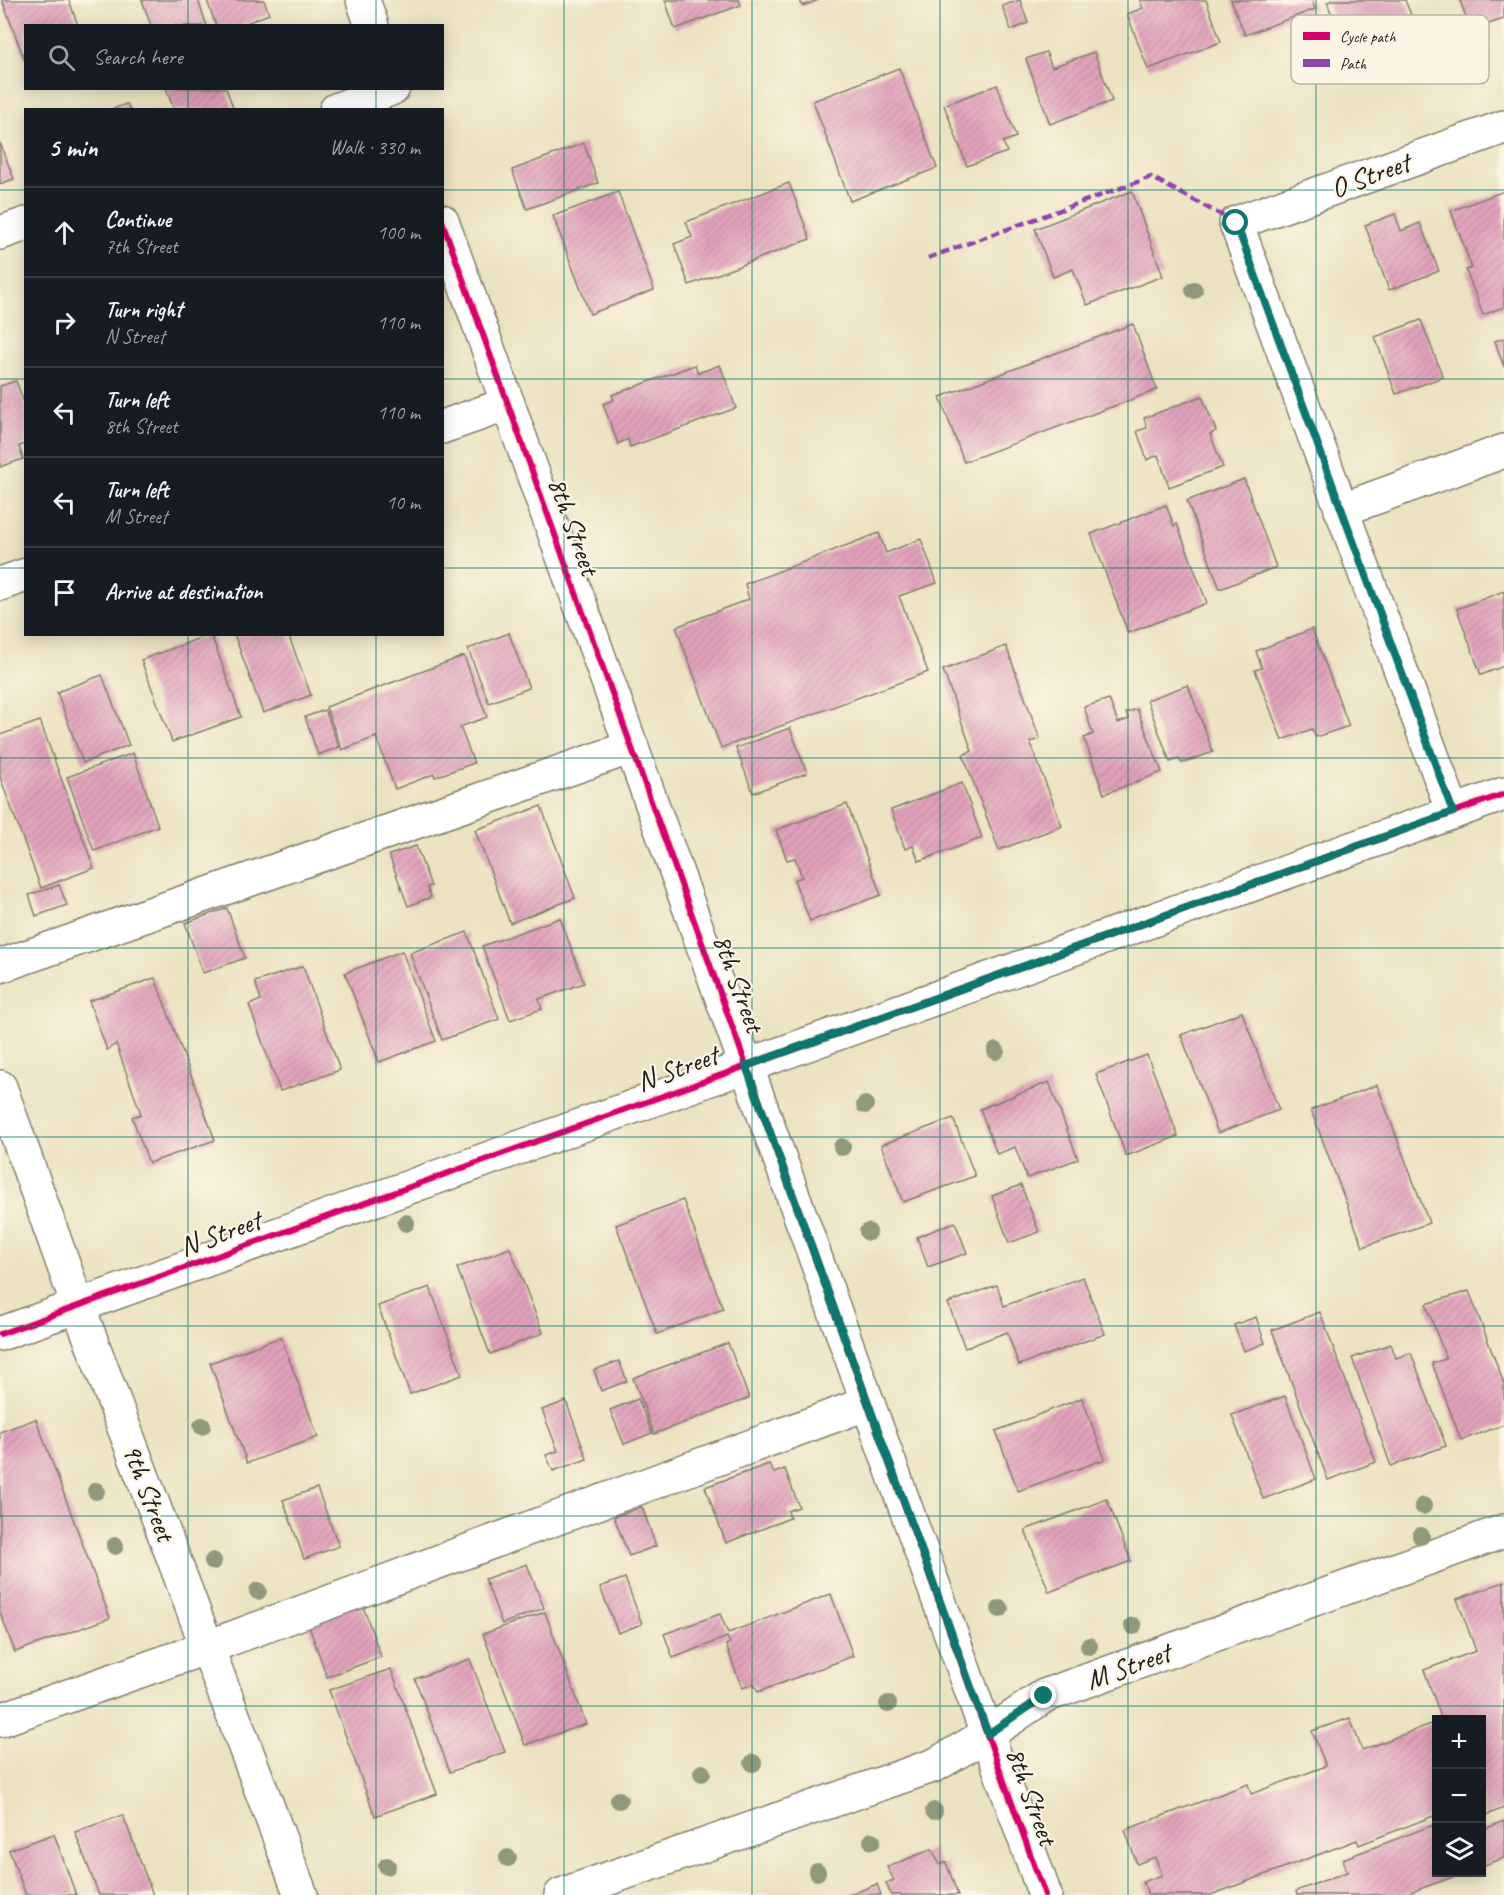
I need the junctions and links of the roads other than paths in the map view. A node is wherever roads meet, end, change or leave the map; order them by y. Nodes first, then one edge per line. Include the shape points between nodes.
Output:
1 (363, 0) edge
2 (371, 24) edge
3 (389, 90) edge
4 (395, 90) edge
5 (341, 108) edge
6 (401, 108) edge
7 (1504, 127) edge
8 (24, 225) edge
9 (444, 227) edge
10 (0, 233) edge
11 (508, 404) junction
12 (444, 426) edge
13 (1504, 451) edge
14 (1341, 510) junction
15 (24, 576) edge
16 (0, 584) edge
17 (632, 747) junction
18 (1504, 794) edge
19 (1453, 812) junction
20 (0, 966) edge
21 (746, 1066) junction
22 (0, 1087) edge
23 (78, 1306) junction
24 (0, 1334) edge
25 (868, 1403) junction
26 (1504, 1531) edge
27 (207, 1647) junction
28 (0, 1720) edge
29 (988, 1734) junction
30 (301, 1895) edge
31 (561, 1895) edge
32 (1045, 1895) edge

1 - 2 street
3 - 5 street
4 - 6 street
7 - 14 street, O Street via 1236,223
8 - 10 street
9 - 11 street, 8th Street
11 - 12 street
11 - 17 street, 8th Street
13 - 14 street
14 - 19 street
15 - 16 street
17 - 20 street
17 - 21 street, 8th Street
18 - 19 street, N Street
19 - 21 street, N Street
21 - 23 street, N Street
21 - 25 street, 8th Street
22 - 23 street, 9th Street
23 - 24 street, N Street
23 - 27 street, 9th Street
25 - 27 street
25 - 29 street, 8th Street
26 - 29 street, M Street via 1044,1696
27 - 28 street
27 - 30 street, 9th Street
29 - 31 street, M Street via 935,1765
29 - 32 street, 8th Street

